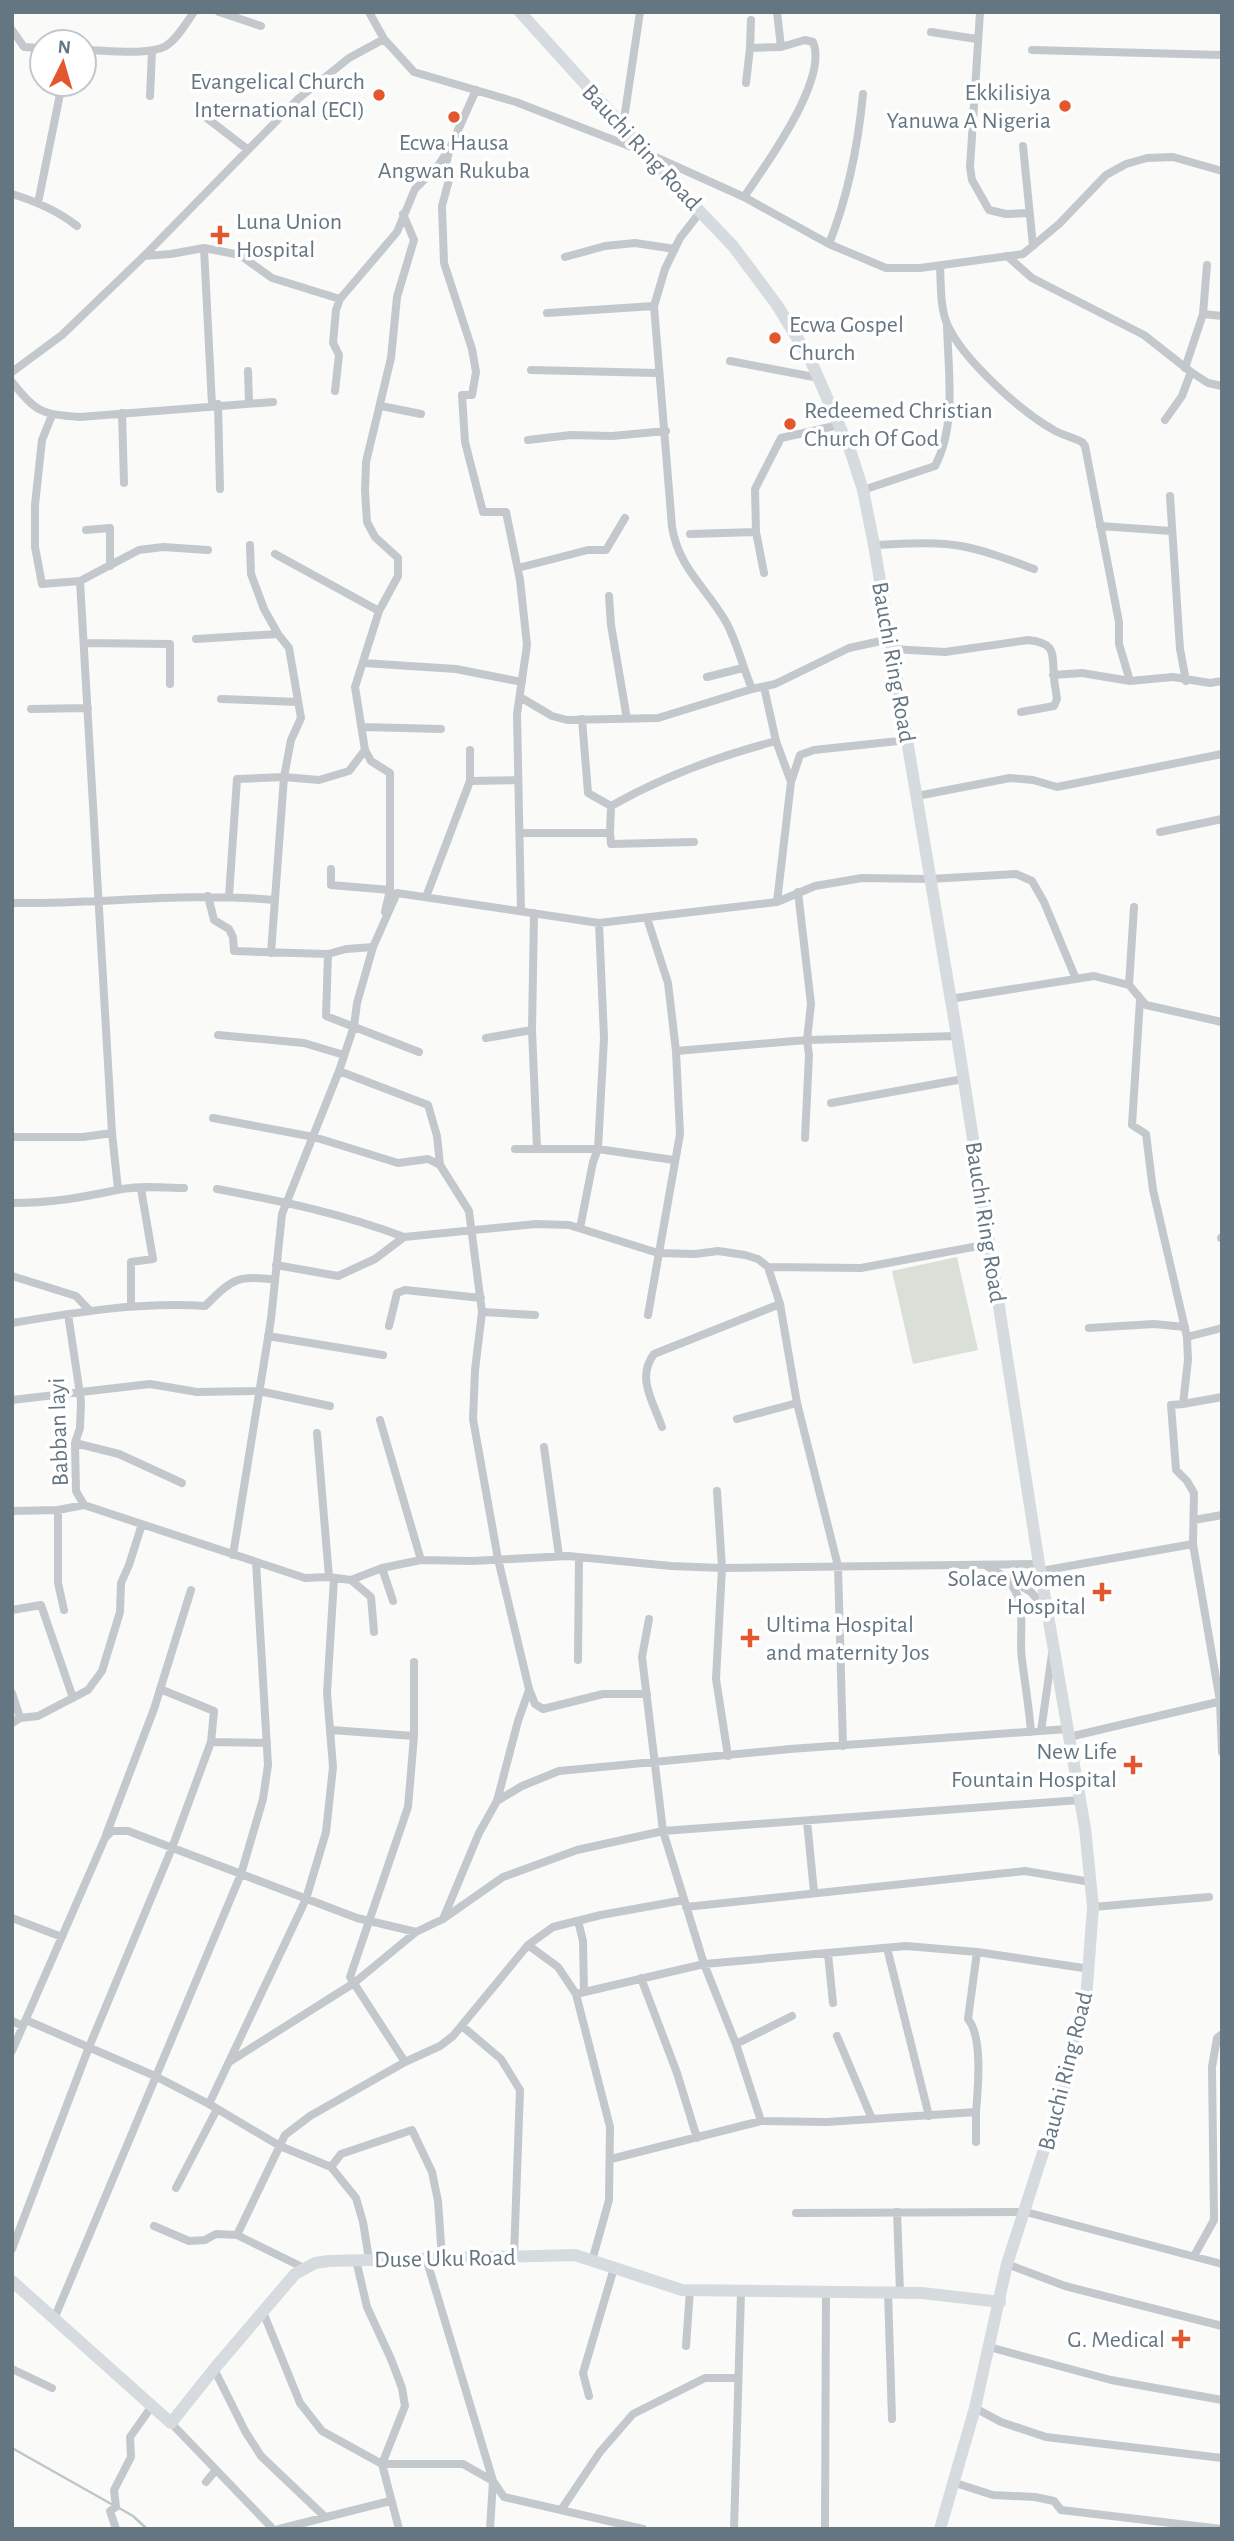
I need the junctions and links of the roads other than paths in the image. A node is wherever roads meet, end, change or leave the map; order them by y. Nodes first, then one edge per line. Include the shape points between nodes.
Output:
1 (194, 12) edge
2 (219, 12) edge
3 (369, 12) edge
4 (520, 12) edge
5 (640, 12) edge
6 (777, 12) edge
7 (980, 12) edge
8 (751, 20) dead end
9 (261, 26) dead end
10 (12, 30) edge
11 (931, 32) dead end
12 (384, 39) junction
13 (977, 39) junction
14 (28, 47) edge
15 (781, 47) junction
16 (750, 48) junction
17 (98, 50) edge
18 (1032, 50) dead end
19 (152, 51) junction
20 (1222, 55) edge
21 (746, 82) dead end
22 (476, 90) junction
23 (863, 94) dead end
24 (150, 96) dead end
25 (59, 98) edge
26 (199, 112) dead end
27 (623, 126) junction
28 (1023, 146) dead end
29 (450, 148) junction
30 (247, 149) junction
31 (642, 151) junction
32 (1222, 171) edge
33 (12, 194) edge
34 (744, 197) junction
35 (38, 203) junction
36 (701, 211) junction
37 (1029, 213) junction
38 (403, 214) junction
39 (77, 226) dead end
40 (829, 244) junction
41 (1033, 246) junction
42 (204, 248) junction
43 (675, 249) junction
44 (144, 256) junction
45 (1007, 256) junction
46 (565, 257) dead end
47 (1207, 265) dead end
48 (940, 266) junction
49 (340, 299) junction
50 (654, 306) junction
51 (547, 313) dead end
52 (1203, 314) junction
53 (1222, 316) edge
54 (947, 325) junction
55 (730, 361) dead end
56 (248, 370) dead end
57 (531, 370) dead end
58 (1188, 370) junction
59 (12, 372) edge
60 (658, 373) junction
61 (819, 378) junction
62 (12, 382) edge
63 (1222, 386) edge
64 (335, 391) dead end
65 (273, 402) dead end
66 (249, 403) junction
67 (215, 405) junction
68 (381, 406) junction
69 (122, 413) junction
70 (421, 414) dead end
71 (52, 415) junction
72 (1165, 420) dead end
73 (839, 425) junction
74 (666, 431) junction
75 (528, 440) dead end
76 (124, 483) dead end
77 (220, 489) dead end
78 (863, 490) junction
79 (1170, 496) dead end
80 (625, 518) dead end
81 (1100, 526) junction
82 (86, 530) dead end
83 (756, 531) junction
84 (1171, 531) junction
85 (690, 534) dead end
86 (250, 545) dead end
87 (874, 545) junction
88 (208, 550) dead end
89 (275, 554) dead end
90 (110, 566) junction
91 (517, 568) junction
92 (1034, 569) dead end
93 (764, 573) dead end
94 (80, 581) junction
95 (608, 596) dead end
96 (379, 611) junction
97 (278, 634) junction
98 (196, 639) dead end
99 (84, 643) junction
100 (891, 644) junction
101 (363, 663) junction
102 (743, 668) junction
103 (1054, 676) junction
104 (706, 677) dead end
105 (522, 681) junction
106 (1130, 681) junction
107 (1186, 681) junction
108 (1222, 681) edge
109 (170, 684) dead end
110 (764, 687) junction
111 (751, 689) junction
112 (520, 697) junction
113 (220, 699) dead end
114 (298, 702) junction
115 (88, 708) junction
116 (31, 709) dead end
117 (1021, 712) dead end
118 (582, 719) junction
119 (628, 719) junction
120 (362, 727) junction
121 (441, 729) dead end
122 (908, 740) junction
123 (776, 741) junction
124 (365, 750) junction
125 (470, 750) dead end
126 (1222, 754) edge
127 (284, 777) junction
128 (518, 780) junction
129 (470, 781) junction
130 (791, 782) junction
131 (917, 796) junction
132 (611, 806) junction
133 (1222, 819) edge
134 (1160, 832) dead end
135 (520, 833) junction
136 (610, 833) junction
137 (694, 842) dead end
138 (331, 869) dead end
139 (930, 879) junction
140 (390, 890) junction
141 (798, 892) junction
142 (208, 896) junction
143 (229, 896) junction
144 (426, 898) junction
145 (275, 900) junction
146 (99, 902) junction
147 (776, 902) junction
148 (12, 903) edge
149 (1134, 907) dead end
150 (521, 911) junction
151 (534, 913) junction
152 (647, 918) junction
153 (599, 923) junction
154 (380, 929) junction
155 (373, 947) junction
156 (271, 953) junction
157 (328, 954) junction
158 (1076, 979) junction
159 (1129, 985) junction
160 (950, 999) junction
161 (1140, 1000) junction
162 (1222, 1022) edge
163 (354, 1026) junction
164 (533, 1030) junction
165 (218, 1035) dead end
166 (957, 1035) junction
167 (486, 1038) dead end
168 (807, 1040) junction
169 (676, 1051) junction
170 (419, 1052) dead end
171 (344, 1055) junction
172 (339, 1071) junction
173 (963, 1079) junction
174 (831, 1102) dead end
175 (213, 1118) dead end
176 (112, 1133) junction
177 (12, 1137) edge
178 (314, 1137) junction
179 (805, 1138) dead end
180 (537, 1148) junction
181 (515, 1149) dead end
182 (597, 1149) junction
183 (674, 1160) junction
184 (440, 1165) junction
185 (184, 1188) dead end
186 (118, 1189) junction
187 (141, 1189) junction
188 (218, 1189) dead end
189 (286, 1202) junction
190 (12, 1203) edge
191 (580, 1228) junction
192 (472, 1230) junction
193 (404, 1237) junction
194 (989, 1244) junction
195 (658, 1253) junction
196 (276, 1265) junction
197 (768, 1267) junction
198 (12, 1276) edge
199 (275, 1280) junction
200 (481, 1298) junction
201 (780, 1304) junction
202 (131, 1305) junction
203 (90, 1311) junction
204 (482, 1312) junction
205 (68, 1314) junction
206 (536, 1315) dead end
207 (648, 1315) dead end
208 (12, 1323) edge
209 (389, 1326) dead end
210 (1185, 1327) junction
211 (1089, 1328) dead end
212 (1222, 1328) edge
213 (268, 1336) junction
214 (1187, 1336) junction
215 (383, 1355) dead end
216 (259, 1391) junction
217 (78, 1393) junction
218 (1222, 1397) edge
219 (12, 1400) edge
220 (797, 1403) junction
221 (1183, 1405) junction
222 (330, 1406) dead end
223 (737, 1419) dead end
224 (380, 1420) dead end
225 (662, 1427) dead end
226 (317, 1433) dead end
227 (75, 1443) junction
228 (544, 1447) dead end
229 (182, 1483) dead end
230 (717, 1492) dead end
231 (84, 1505) junction
232 (58, 1510) junction
233 (12, 1511) edge
234 (1222, 1515) edge
235 (1194, 1520) junction
236 (142, 1524) junction
237 (1193, 1544) junction
238 (233, 1555) junction
239 (559, 1556) junction
240 (579, 1557) junction
241 (498, 1559) junction
242 (421, 1560) junction
243 (256, 1562) junction
244 (984, 1565) junction
245 (838, 1566) junction
246 (1040, 1567) junction
247 (722, 1568) junction
248 (382, 1569) junction
249 (332, 1578) junction
250 (351, 1580) junction
251 (1008, 1580) junction
252 (191, 1590) dead end
253 (393, 1601) dead end
254 (12, 1610) edge
255 (64, 1610) dead end
256 (1047, 1610) junction
257 (649, 1619) dead end
258 (374, 1632) dead end
259 (1053, 1644) junction
260 (578, 1660) dead end
261 (414, 1662) dead end
262 (160, 1689) junction
263 (529, 1689) junction
264 (12, 1693) edge
265 (647, 1694) junction
266 (73, 1698) junction
267 (1221, 1701) edge
268 (16, 1721) edge
269 (331, 1730) junction
270 (1041, 1731) junction
271 (1031, 1732) junction
272 (1068, 1733) junction
273 (414, 1736) junction
274 (211, 1742) junction
275 (267, 1743) junction
276 (843, 1746) junction
277 (1222, 1752) edge
278 (728, 1756) junction
279 (655, 1763) junction
280 (1080, 1800) junction
281 (497, 1801) junction
282 (807, 1821) junction
283 (663, 1831) junction
284 (105, 1838) junction
285 (172, 1848) junction
286 (241, 1874) junction
287 (1091, 1881) junction
288 (814, 1892) junction
289 (1209, 1897) dead end
290 (306, 1899) junction
291 (685, 1903) junction
292 (1093, 1907) junction
293 (12, 1918) edge
294 (443, 1919) junction
295 (370, 1921) junction
296 (578, 1921) junction
297 (416, 1931) junction
298 (62, 1937) junction
299 (528, 1945) junction
300 (887, 1948) junction
301 (977, 1952) junction
302 (828, 1954) junction
303 (704, 1964) junction
304 (1090, 1969) junction
305 (641, 1978) junction
306 (354, 1983) junction
307 (580, 1993) junction
308 (833, 2003) dead end
309 (792, 2016) dead end
310 (12, 2021) edge
311 (24, 2023) junction
312 (462, 2026) junction
313 (1222, 2034) edge
314 (837, 2036) dead end
315 (736, 2043) junction
316 (89, 2047) junction
317 (12, 2051) edge
318 (229, 2062) junction
319 (405, 2062) junction
320 (155, 2076) junction
321 (213, 2107) junction
322 (975, 2112) junction
323 (929, 2116) junction
324 (872, 2119) junction
325 (761, 2121) junction
326 (697, 2138) junction
327 (976, 2142) dead end
328 (280, 2146) junction
329 (611, 2159) junction
330 (331, 2167) junction
331 (176, 2188) dead end
332 (1218, 2191) edge
333 (897, 2211) junction
334 (1026, 2212) junction
335 (796, 2213) dead end
336 (154, 2226) dead end
337 (237, 2235) junction
338 (12, 2249) edge
339 (514, 2256) junction
340 (1194, 2256) junction
341 (426, 2258) junction
342 (442, 2258) junction
343 (369, 2259) junction
344 (356, 2260) junction
345 (592, 2261) junction
346 (1007, 2264) junction
347 (1222, 2264) edge
348 (304, 2268) junction
349 (614, 2268) junction
350 (12, 2281) edge
351 (690, 2290) junction
352 (741, 2292) junction
353 (826, 2292) junction
354 (894, 2292) junction
355 (1000, 2302) junction
356 (262, 2312) junction
357 (54, 2319) junction
358 (1222, 2326) edge
359 (686, 2346) dead end
360 (989, 2347) junction
361 (12, 2369) edge
362 (214, 2369) junction
363 (738, 2378) junction
364 (52, 2388) dead end
365 (589, 2396) dead end
366 (1222, 2400) edge
367 (152, 2406) junction
368 (975, 2408) junction
369 (892, 2419) dead end
370 (171, 2423) junction
371 (1222, 2458) edge
372 (382, 2464) junction
373 (215, 2471) junction
374 (206, 2482) dead end
375 (493, 2482) junction
376 (952, 2482) junction
377 (390, 2501) junction
378 (561, 2510) junction
379 (324, 2516) junction
380 (116, 2529) edge
381 (273, 2529) edge
382 (279, 2529) edge
383 (399, 2529) edge
384 (489, 2529) edge
385 (643, 2529) edge
386 (734, 2529) edge
387 (825, 2529) edge
388 (940, 2529) edge
389 (1222, 2529) edge

1 - 19 street via 166,46
2 - 9 street
3 - 12 street
4 - 27 main road, Bauchi Ring Road
5 - 27 street
6 - 15 street
7 - 13 street
8 - 16 street
10 - 14 street
11 - 13 street
12 - 22 street via 414,72
12 - 30 street via 349,58
13 - 37 street via 972,180 989,210
15 - 16 street
15 - 34 street via 813,42 814,70 798,112
16 - 21 street
17 - 19 street
18 - 20 street
19 - 24 street
22 - 29 street
22 - 31 street
23 - 40 street via 844,206
25 - 35 street
26 - 30 street
27 - 31 main road, Bauchi Ring Road
28 - 37 street
29 - 38 street via 415,189
29 - 91 street via 442,206 444,262 476,372 472,395 462,395 465,442 483,512 506,512
30 - 44 street
31 - 34 street
31 - 36 main road, Bauchi Ring Road
32 - 41 street via 1173,157 1126,164 1106,175
33 - 35 street
34 - 40 street
35 - 39 street
36 - 43 street
36 - 61 main road, Bauchi Ring Road via 760,279
37 - 41 street
38 - 49 street via 397,232
38 - 68 street via 414,240 397,297
40 - 48 street via 886,268
41 - 45 street via 1023,254
42 - 44 street
42 - 49 street via 240,255 272,278
42 - 67 street
43 - 46 street via 635,243
43 - 50 street
44 - 59 street via 62,335
45 - 48 street
45 - 58 street via 1032,278 1144,335
47 - 52 street
48 - 54 street
49 - 64 street via 333,343 339,355
50 - 51 street
50 - 60 street
52 - 53 street
52 - 58 street
54 - 78 street via 948,402 940,457 935,466
54 - 81 street via 971,362 1055,431 1082,442
55 - 61 street
56 - 66 street
57 - 60 street
58 - 63 street
58 - 72 street via 1182,396
60 - 74 street
61 - 73 main road, Bauchi Ring Road
62 - 71 street via 31,406
65 - 66 street
66 - 67 street
67 - 69 street
67 - 77 street
68 - 70 street
68 - 96 street via 366,462 367,522 375,537 398,558 398,576
69 - 71 street
69 - 76 street
71 - 94 street via 42,440 34,505 35,547 42,584
73 - 78 main road, Bauchi Ring Road
73 - 83 street via 780,438 755,489
74 - 75 street
74 - 102 street via 675,547 727,623
78 - 87 main road, Bauchi Ring Road
79 - 84 street
80 - 91 street via 606,550 588,550
81 - 84 street
81 - 106 street via 1119,644
82 - 90 street via 110,528
83 - 85 street
83 - 93 street
84 - 107 street
86 - 97 street via 251,574
87 - 92 street via 959,546
87 - 100 main road, Bauchi Ring Road
88 - 90 street via 139,550
89 - 96 street
90 - 94 street
91 - 105 street via 527,645
94 - 99 street
95 - 119 street
96 - 101 street
97 - 98 street
97 - 114 street via 289,648
99 - 109 street via 170,644
99 - 115 street
100 - 103 street via 945,652 1042,642 1052,653
100 - 110 street via 849,648
100 - 122 main road, Bauchi Ring Road
101 - 105 street via 456,669
101 - 120 street via 355,687
102 - 104 street
102 - 111 street
103 - 106 street via 1082,673
103 - 117 street via 1054,706
105 - 112 street
106 - 107 street via 1172,677
107 - 108 street
110 - 111 street
110 - 123 street
111 - 119 street via 658,718
112 - 118 street via 552,716
112 - 128 street
113 - 114 street
114 - 127 street via 301,718 290,740
115 - 116 street
115 - 146 street
118 - 119 street
118 - 132 street via 588,793
120 - 121 street
120 - 124 street
122 - 130 street via 800,755
122 - 131 main road, Bauchi Ring Road
123 - 130 street
123 - 132 street via 641,789
124 - 127 street via 349,771 319,780
124 - 140 street via 370,761 390,773
125 - 129 street
126 - 131 street via 1057,787 1010,778
127 - 143 street via 236,779
127 - 145 street
128 - 129 street
128 - 135 street
129 - 144 street
130 - 147 street
131 - 139 main road, Bauchi Ring Road
132 - 136 street
133 - 134 street
135 - 136 street
135 - 150 street
136 - 137 street via 611,844
138 - 140 street via 331,885
139 - 141 street via 862,878
139 - 158 street via 1016,874 1031,881
139 - 160 main road, Bauchi Ring Road
140 - 154 street
141 - 147 street
141 - 168 street via 811,1004
142 - 143 street
142 - 146 street
142 - 156 street via 216,923 231,932 233,951
143 - 145 street
144 - 150 street
144 - 154 street via 397,893
145 - 156 street
146 - 148 street
146 - 176 street
147 - 152 street
149 - 159 street
150 - 151 street
151 - 153 street
151 - 164 street
152 - 153 street
152 - 169 street via 668,983
153 - 182 street via 604,1038
154 - 155 street
155 - 157 street
155 - 163 street
156 - 157 street
157 - 163 street via 326,1016
158 - 159 street via 1094,976
158 - 160 street
159 - 161 street
160 - 166 main road, Bauchi Ring Road
161 - 162 street
161 - 210 street via 1132,1125 1146,1134 1153,1190
163 - 170 street
163 - 171 street
164 - 167 street
164 - 180 street
165 - 171 street via 304,1043
166 - 168 street
166 - 173 main road, Bauchi Ring Road
168 - 169 street
168 - 179 street
169 - 183 street via 680,1134
171 - 172 street
172 - 178 street
172 - 184 street via 428,1105
173 - 174 street
173 - 194 main road, Bauchi Ring Road
175 - 178 street
176 - 177 street
176 - 186 street
178 - 184 street via 398,1163 428,1159
178 - 189 street
180 - 181 street
180 - 182 street
182 - 183 street
182 - 191 street
183 - 195 street
184 - 192 street via 470,1211
185 - 187 street
186 - 187 street
186 - 190 street via 54,1202
187 - 202 street via 153,1259 131,1262
188 - 189 street
189 - 193 street
189 - 196 street
191 - 192 street via 536,1224
191 - 195 street
192 - 193 street
192 - 200 street
193 - 196 street via 375,1259 338,1276
194 - 197 street via 860,1268
194 - 246 main road, Bauchi Ring Road
195 - 197 street via 718,1251 758,1259
195 - 207 street
196 - 199 street
197 - 201 street
198 - 203 street via 76,1296
199 - 202 street via 249,1276 229,1283 205,1306
199 - 213 street
200 - 204 street
200 - 209 street via 405,1290 397,1293
201 - 220 street
201 - 225 street via 654,1354 645,1365 645,1380
202 - 203 street
203 - 205 street
204 - 206 street
204 - 241 street via 473,1419
205 - 208 street
205 - 217 street, Babban layi
210 - 211 street
210 - 214 street
212 - 214 street
213 - 215 street
213 - 216 street
214 - 221 street
216 - 217 street via 197,1392 150,1384
216 - 222 street
216 - 238 street
217 - 219 street
217 - 227 street, Babban layi via 80,1428
218 - 221 street
220 - 223 street
220 - 245 street
221 - 235 street via 1171,1405 1176,1470 1194,1493
224 - 242 street
226 - 249 street
227 - 229 street via 119,1454
227 - 231 street, Babban layi via 76,1491
228 - 239 street
230 - 247 street
231 - 232 street
231 - 236 street
232 - 233 street
232 - 255 street via 58,1583
234 - 235 street
235 - 237 street
236 - 238 street
236 - 266 street via 121,1583 120,1612 102,1671 88,1690
237 - 246 street
237 - 267 street
238 - 243 street
239 - 240 street
239 - 241 street
240 - 247 street
240 - 260 street
241 - 242 street
241 - 263 street
242 - 248 street
243 - 249 street via 305,1578
243 - 275 street
244 - 245 street
244 - 246 street
244 - 251 street
245 - 247 street
245 - 276 street
246 - 256 main road, Bauchi Ring Road
247 - 278 street via 716,1679
248 - 250 street
248 - 253 street
249 - 250 street
249 - 269 street via 327,1693
250 - 258 street via 371,1597
251 - 256 street via 1031,1592
251 - 271 street via 1020,1602 1021,1657
252 - 262 street
254 - 266 street via 41,1605
256 - 259 main road, Bauchi Ring Road
257 - 265 street via 642,1657
259 - 270 street
259 - 272 main road, Bauchi Ring Road
261 - 273 street
262 - 274 street via 215,1711
262 - 284 street
263 - 265 street via 535,1704 543,1709 603,1695
263 - 281 street
264 - 268 street
265 - 279 street
266 - 268 street via 38,1716
267 - 272 street
267 - 277 street
269 - 273 street
269 - 290 street via 327,1832
270 - 271 street
270 - 272 street
271 - 276 street
272 - 280 main road, Bauchi Ring Road
273 - 295 street via 408,1807
274 - 275 street
274 - 285 street
275 - 286 street via 263,1799
276 - 278 street
278 - 279 street
279 - 281 street via 559,1771
279 - 283 street
280 - 282 street
280 - 287 main road, Bauchi Ring Road
281 - 294 street
282 - 283 street
282 - 288 street
283 - 291 street
283 - 294 street via 576,1850 503,1877
284 - 285 street via 112,1831 128,1831
284 - 298 street
285 - 286 street
285 - 316 street
286 - 290 street
286 - 320 street
287 - 288 street via 1025,1871
287 - 292 main road, Bauchi Ring Road
288 - 291 street
289 - 292 street
290 - 295 street
290 - 318 street
291 - 296 street
291 - 303 street
292 - 304 main road, Bauchi Ring Road
293 - 298 street
294 - 297 street
295 - 297 street
295 - 306 street via 350,1977
296 - 299 street via 553,1927
296 - 307 street via 583,1941
297 - 306 street
298 - 311 street
299 - 307 street via 558,1967
299 - 312 street
300 - 301 street
300 - 302 street
300 - 323 street
301 - 304 street
301 - 322 street via 968,2019 974,2025 977,2043
302 - 303 street
302 - 308 street
303 - 305 street
303 - 315 street
304 - 334 main road, Bauchi Ring Road via 1073,2060
305 - 307 street
305 - 326 street
306 - 318 street
306 - 319 street
307 - 329 street via 610,2127
309 - 315 street
310 - 311 street
311 - 316 street
311 - 317 street
312 - 319 street via 440,2046
312 - 339 street via 501,2059 520,2090
313 - 332 street via 1217,2038 1212,2067
314 - 324 street
315 - 325 street
316 - 320 street
316 - 338 street
318 - 321 street
319 - 328 street via 310,2116 285,2136
320 - 321 street
320 - 357 street
321 - 328 street
321 - 331 street
322 - 323 street
322 - 327 street
323 - 324 street
324 - 325 street
325 - 326 street
326 - 329 street
328 - 330 street
328 - 337 street
329 - 345 street via 609,2200
330 - 342 street via 341,2154 412,2130 432,2172
330 - 343 street via 356,2198
332 - 340 street via 1214,2220
333 - 334 street
333 - 335 street
333 - 354 street
334 - 340 street
334 - 346 main road, Bauchi Ring Road
336 - 337 street via 189,2241 216,2234
337 - 348 street
339 - 342 main road, Duse Uku Road
339 - 345 main road, Duse Uku Road via 575,2255
340 - 347 street
341 - 342 main road, Duse Uku Road
341 - 343 main road, Duse Uku Road
341 - 375 street
343 - 344 main road, Duse Uku Road
344 - 348 main road, Duse Uku Road
344 - 372 street via 367,2307 391,2358 405,2406
345 - 349 main road, Duse Uku Road
346 - 355 main road, Bauchi Ring Road
346 - 358 street via 1065,2286
348 - 356 main road
349 - 351 main road, Duse Uku Road
349 - 365 street via 583,2373
350 - 357 main road
351 - 352 main road, Duse Uku Road
351 - 359 street
352 - 353 main road, Duse Uku Road
352 - 363 street
353 - 354 main road, Duse Uku Road
353 - 387 street
354 - 355 main road, Duse Uku Road
354 - 369 street
355 - 360 main road, Bauchi Ring Road
356 - 362 main road
356 - 372 street via 300,2403 311,2417 323,2431
357 - 367 main road
360 - 366 street via 1111,2380
360 - 368 main road, Bauchi Ring Road
361 - 364 street
362 - 370 main road
362 - 379 street via 261,2456
363 - 378 street via 705,2378 633,2414 600,2452
363 - 386 street
367 - 370 main road
367 - 380 street via 130,2437 131,2457 114,2490 116,2507 110,2511
368 - 371 street via 1046,2437
368 - 376 main road, Bauchi Ring Road
370 - 373 street
372 - 375 street via 463,2464
372 - 377 street
373 - 374 street
373 - 381 street
375 - 378 street via 504,2497
375 - 384 street
376 - 388 main road, Bauchi Ring Road
376 - 389 street via 993,2495 1054,2501 1061,2510
377 - 379 street
377 - 383 street
378 - 385 street
379 - 382 street

